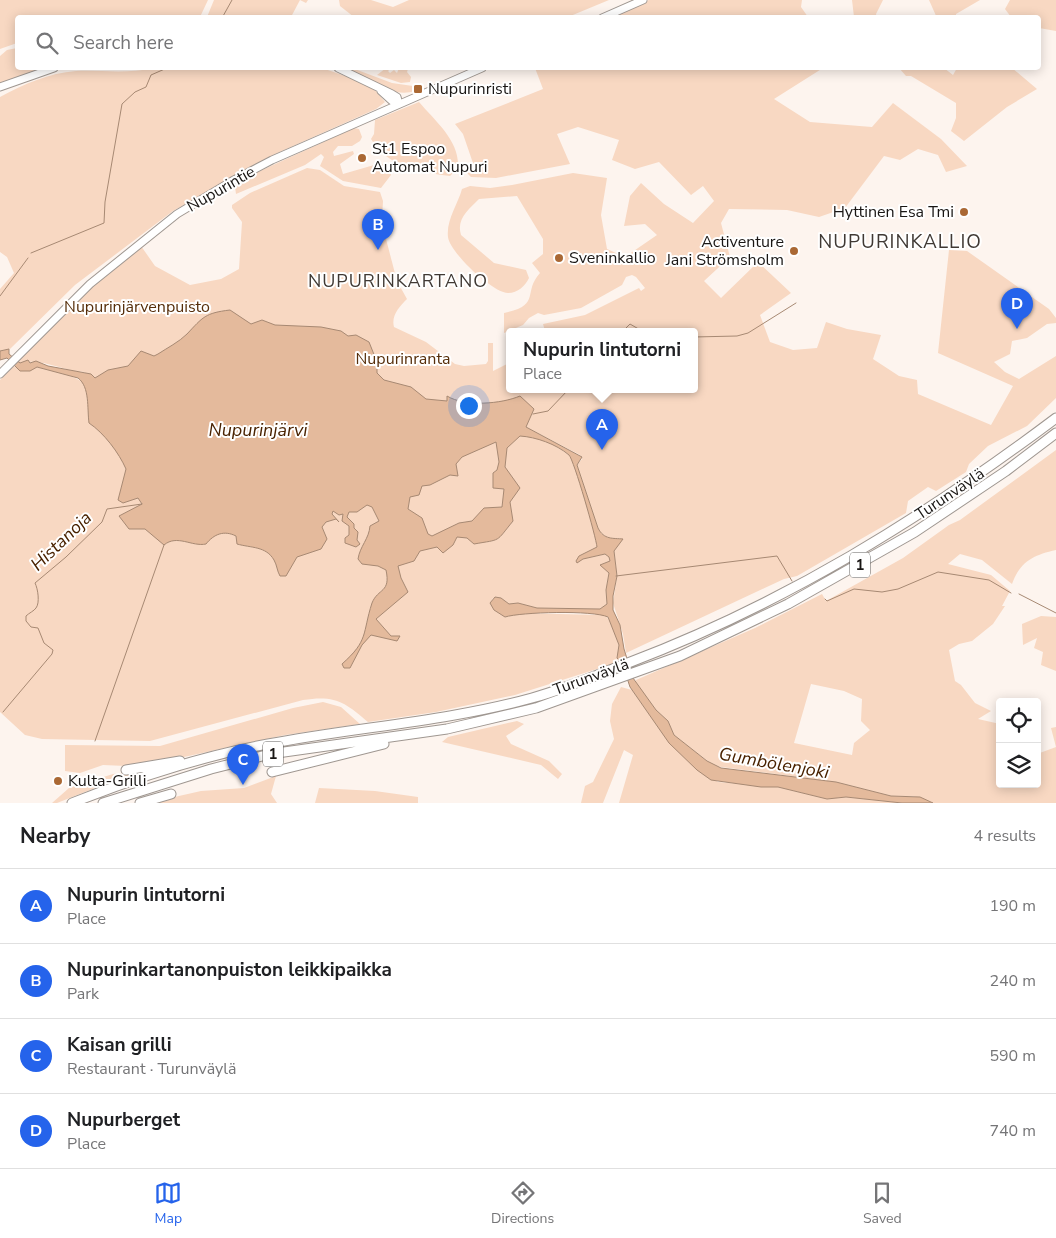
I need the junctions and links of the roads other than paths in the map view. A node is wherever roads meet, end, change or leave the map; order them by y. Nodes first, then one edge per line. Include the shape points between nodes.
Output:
1 (643, 0) edge
2 (609, 15) edge
3 (48, 70) edge
4 (342, 70) edge
5 (477, 70) edge
6 (0, 87) edge
7 (399, 104) junction
8 (0, 374) edge
9 (1056, 418) edge
10 (1056, 433) edge
11 (447, 729) junction
12 (220, 754) junction
13 (126, 770) dead end
14 (272, 772) dead end
15 (171, 794) dead end
16 (72, 803) edge
17 (103, 803) edge
18 (140, 803) edge

1 - 2 main road
3 - 6 main road
4 - 7 main road via 397,97
5 - 7 main road, Nupurintie
7 - 8 main road, Nupurintie via 272,160 177,214 90,284
9 - 12 highway, Turunväylä / 1 via 911,521 841,563 727,622 643,658 532,698 466,714
10 - 11 highway, Turunväylä / 1 via 915,532 846,573 730,633 647,668 536,708
11 - 14 highway
11 - 17 highway, Turunväylä / 1 via 270,754 202,771
12 - 13 highway
12 - 16 highway, Turunväylä / 1
15 - 18 highway

